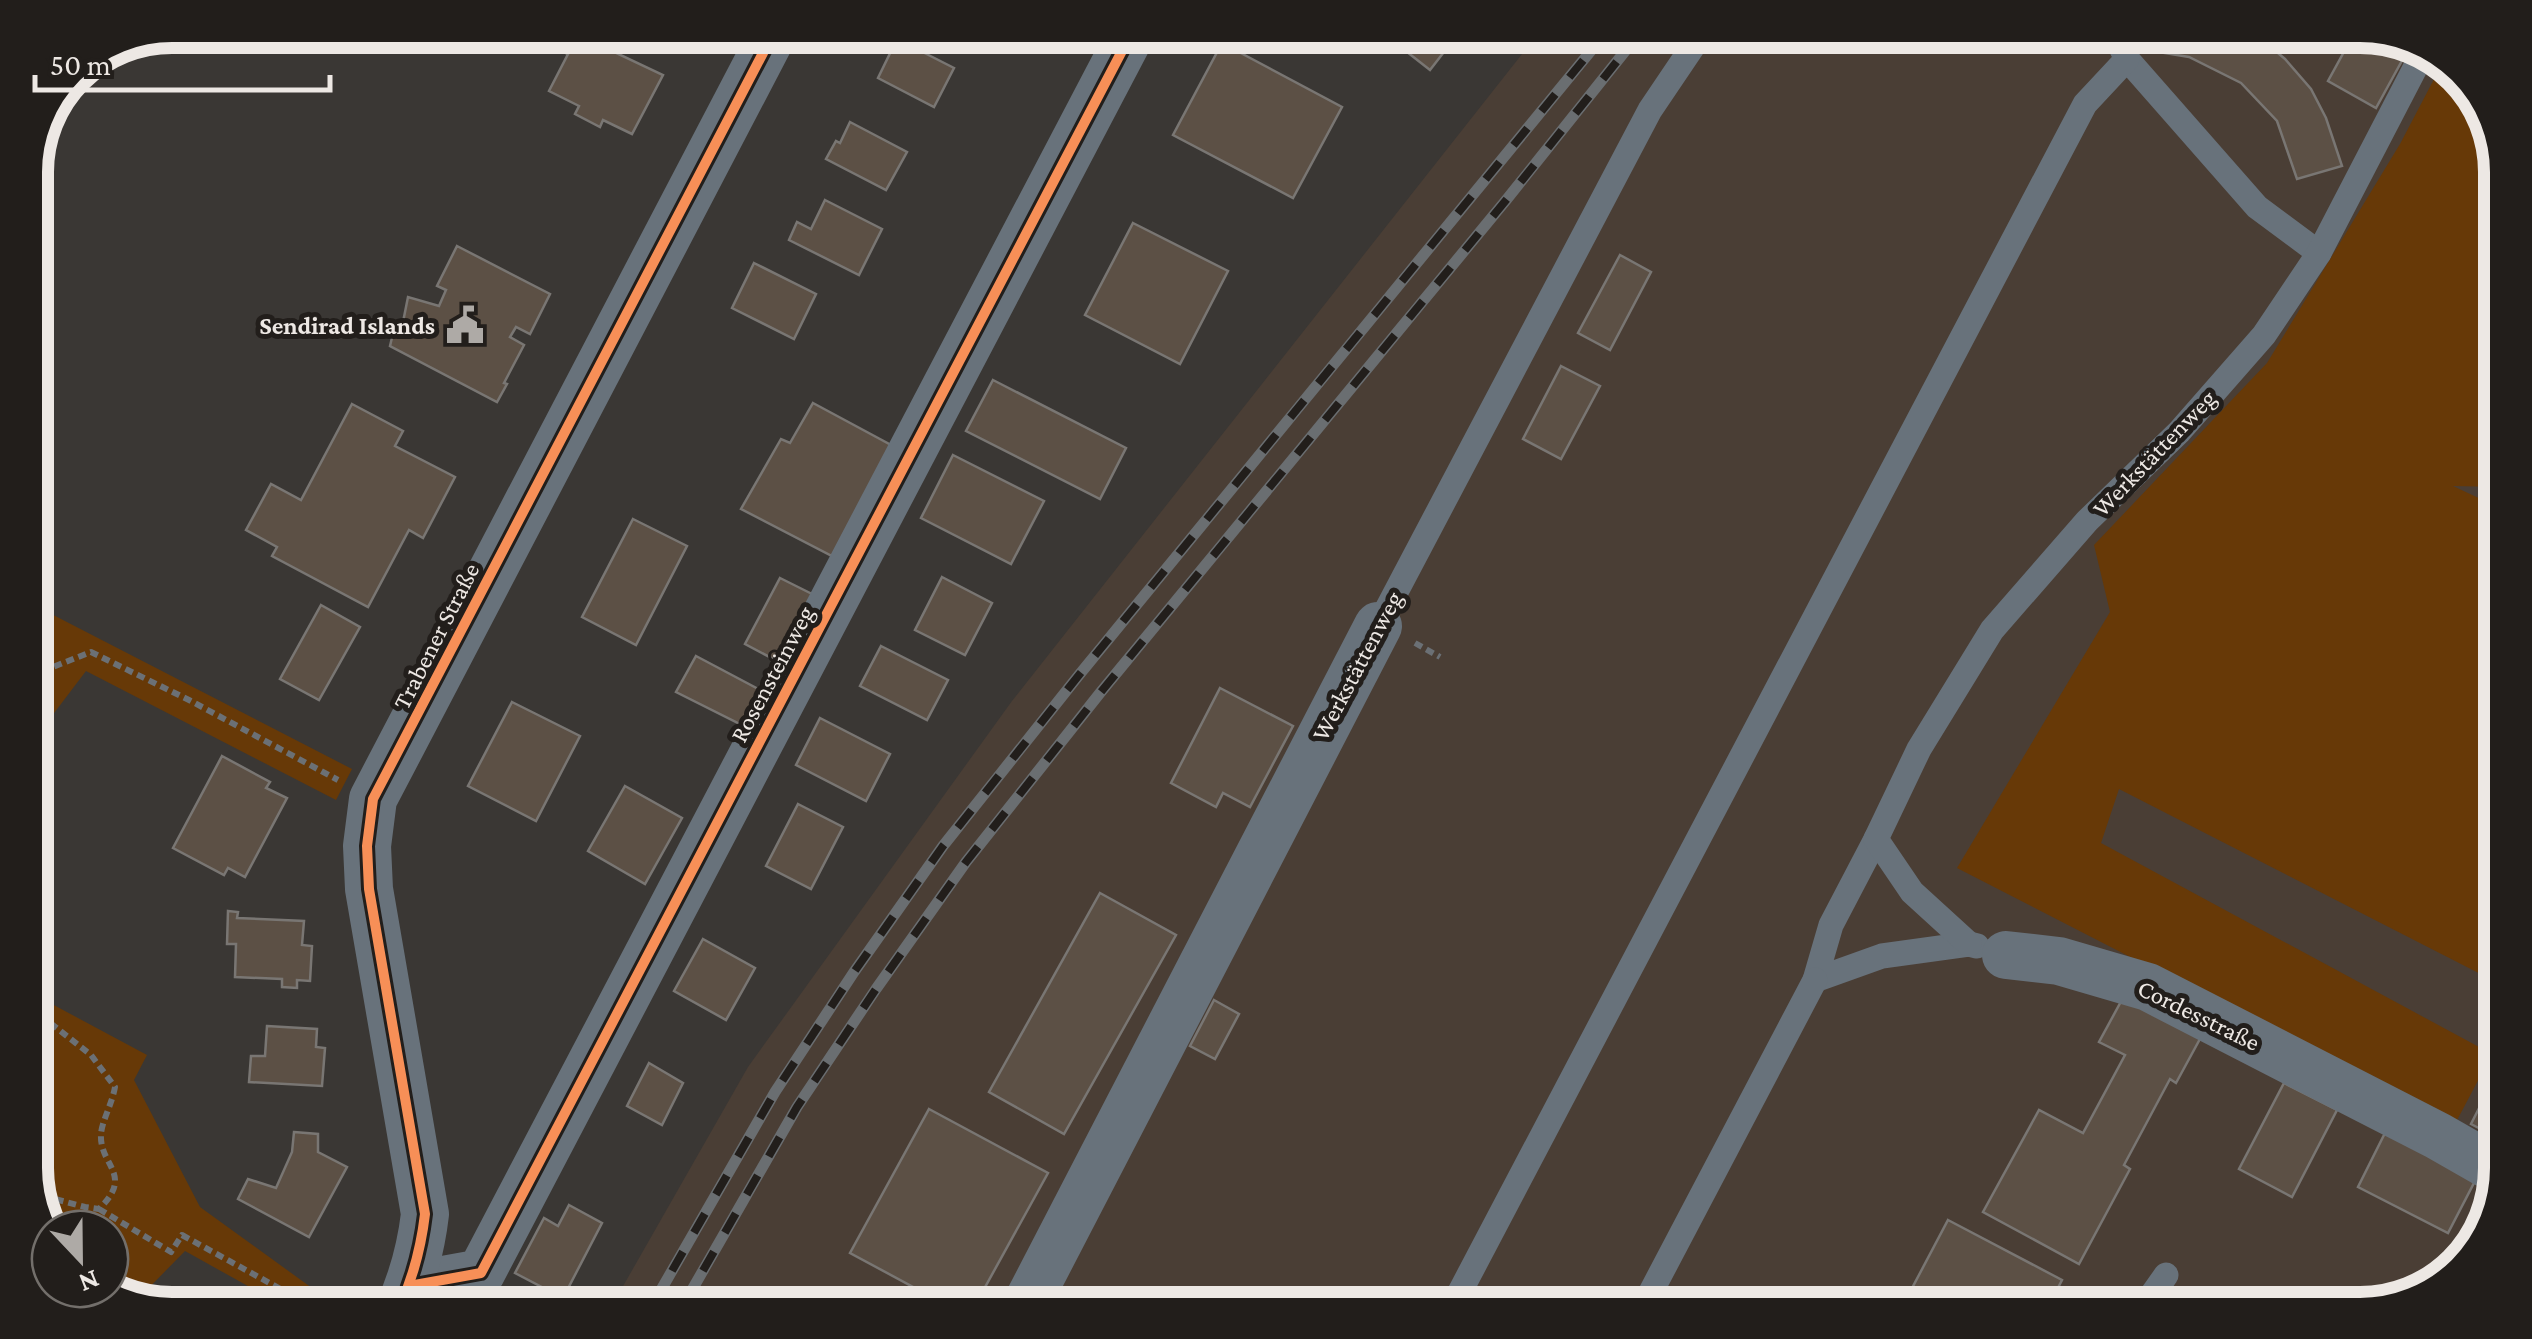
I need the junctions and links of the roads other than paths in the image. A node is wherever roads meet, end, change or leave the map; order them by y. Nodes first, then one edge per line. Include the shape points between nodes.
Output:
1 (765, 48) edge
2 (1124, 48) edge
3 (1692, 48) edge
4 (2121, 48) edge
5 (2127, 59) junction
6 (2418, 62) edge
7 (2319, 253) junction
8 (1390, 631) joint
9 (1876, 839) junction
10 (1988, 949) junction
11 (1816, 980) junction
12 (2484, 1162) edge
13 (2166, 1275) dead end
14 (406, 1292) edge
15 (422, 1292) edge
16 (1033, 1292) edge
17 (1460, 1292) edge
18 (1651, 1292) edge
19 (2154, 1292) edge

1 - 14 street, Trabener Straße via 373,800 368,890 425,1214
2 - 15 street, Rosensteinweg via 481,1273
3 - 8 lane, Werkstättenweg via 1650,110
4 - 5 lane
5 - 7 lane via 2257,207
5 - 17 lane via 2084,104
6 - 7 lane, Werkstättenweg
7 - 9 lane, Werkstättenweg via 2264,336 1992,630 1919,749
8 - 16 street, Werkstättenweg
9 - 10 lane via 1912,892
9 - 11 lane via 1831,925
10 - 11 lane, Cordesstraße via 1882,956
10 - 12 street, Cordesstraße via 2059,960 2148,987
11 - 18 lane
13 - 19 lane

